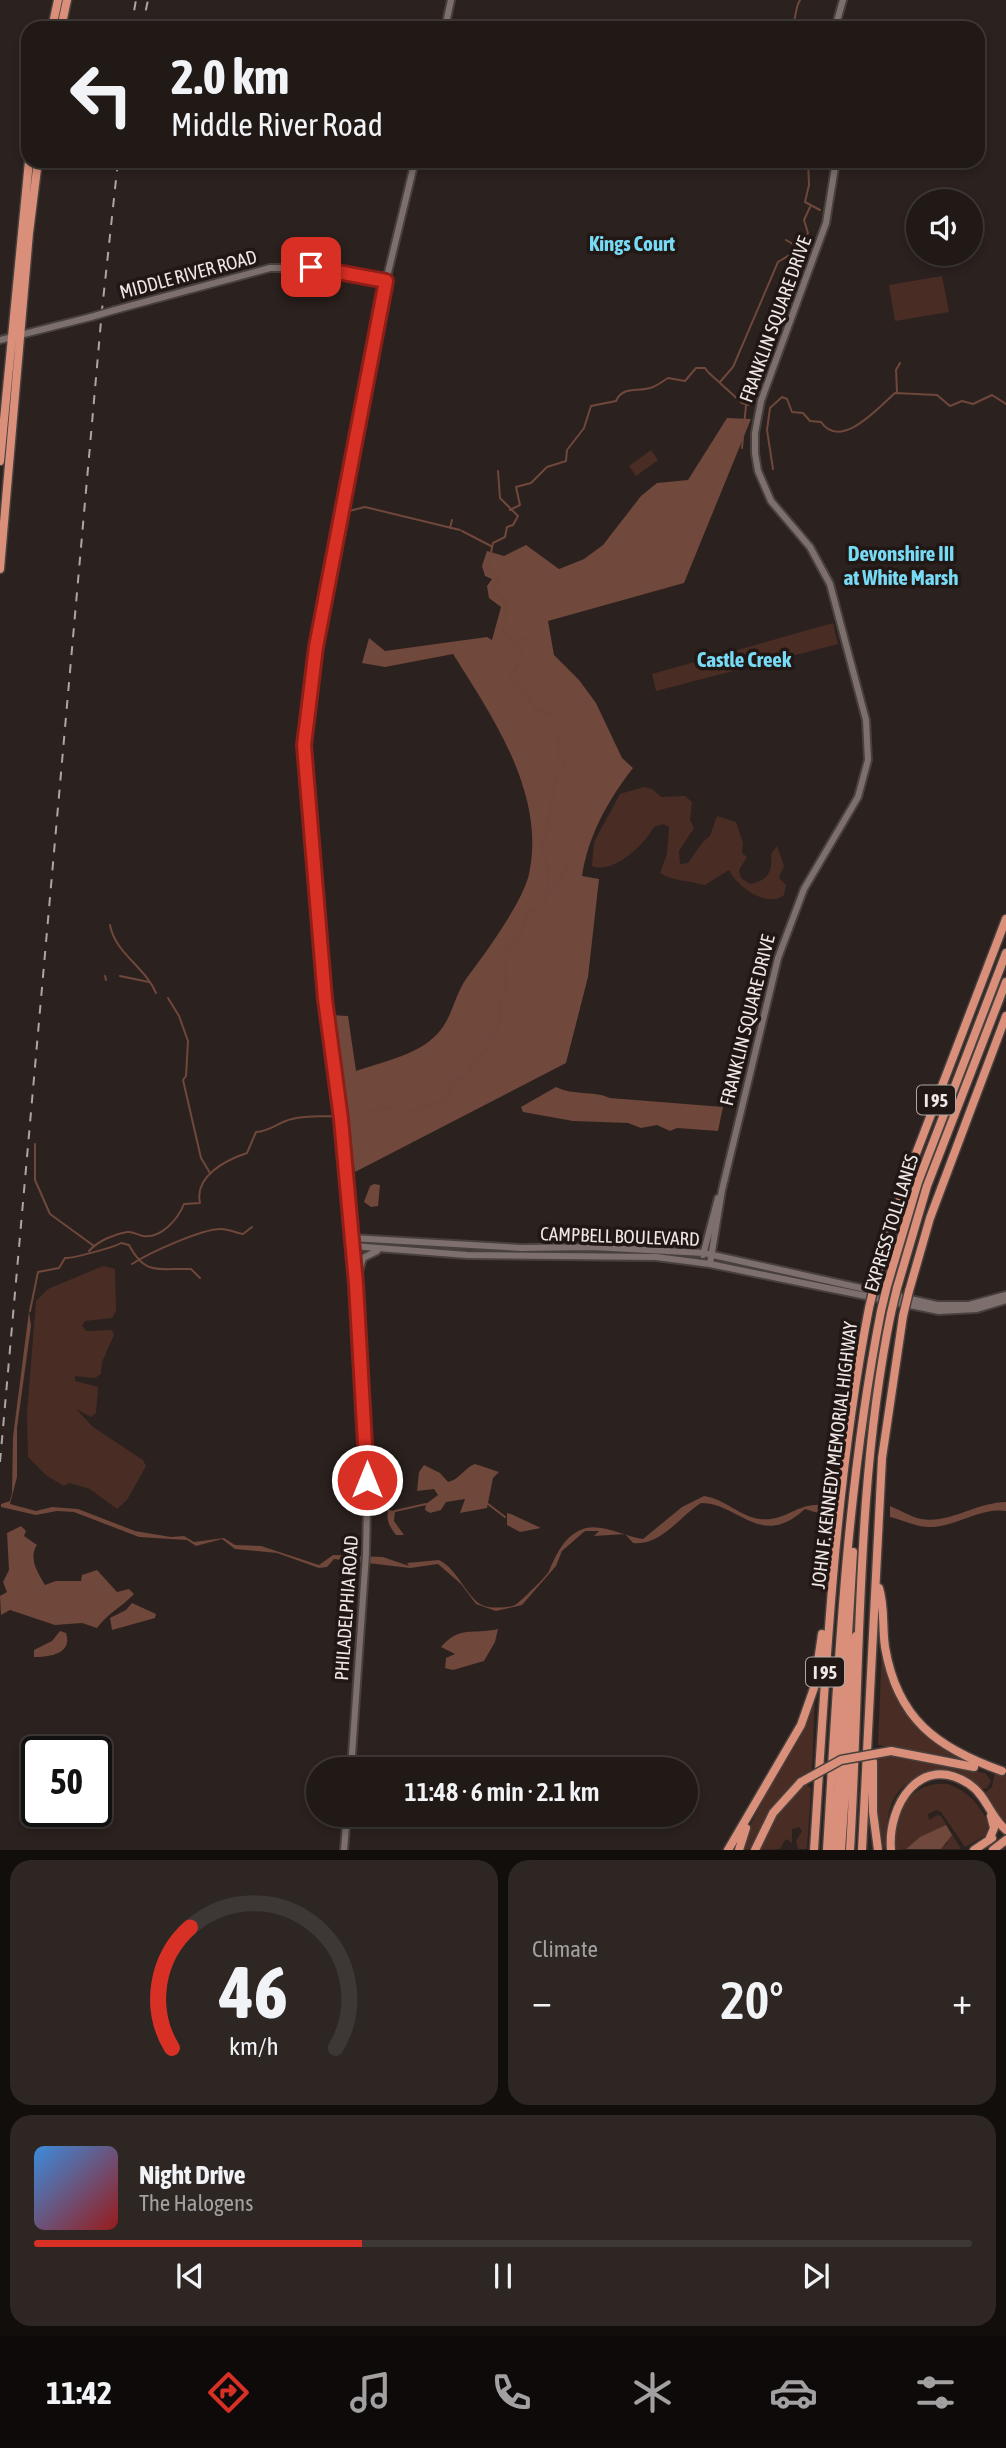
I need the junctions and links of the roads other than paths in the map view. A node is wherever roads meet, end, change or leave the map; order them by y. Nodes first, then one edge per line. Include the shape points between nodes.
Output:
1 (58, 0) edge
2 (67, 0) edge
3 (451, 0) edge
4 (842, 0) edge
5 (54, 21) edge
6 (62, 21) edge
7 (446, 21) edge
8 (837, 21) edge
9 (28, 168) edge
10 (37, 168) edge
11 (413, 168) edge
12 (835, 168) edge
13 (386, 281) junction
14 (16, 337) junction
15 (0, 340) edge
16 (0, 461) edge
17 (0, 569) edge
18 (1006, 919) edge
19 (1006, 953) edge
20 (1006, 982) edge
21 (1006, 1016) edge
22 (352, 1238) junction
23 (353, 1246) junction
24 (388, 1249) junction
25 (707, 1254) junction
26 (706, 1263) junction
27 (356, 1284) junction
28 (1006, 1295) edge
29 (1006, 1300) edge
30 (855, 1490) junction
31 (867, 1505) junction
32 (834, 1570) junction
33 (876, 1583) junction
34 (870, 1739) junction
35 (352, 1757) edge
36 (1004, 1772) edge
37 (924, 1780) junction
38 (761, 1797) junction
39 (346, 1827) edge
40 (1005, 1829) edge
41 (989, 1840) junction
42 (1006, 1840) edge
43 (1006, 1846) edge
44 (344, 1850) edge
45 (728, 1850) edge
46 (739, 1850) edge
47 (755, 1850) edge
48 (814, 1850) edge
49 (827, 1850) edge
50 (835, 1850) edge
51 (841, 1850) edge
52 (850, 1850) edge
53 (862, 1850) edge
54 (878, 1850) edge
55 (891, 1850) edge
56 (974, 1850) edge
57 (993, 1850) edge
58 (1000, 1850) edge

1 - 5 highway
2 - 6 highway
3 - 7 main road
4 - 8 main road
9 - 14 highway
10 - 14 highway
11 - 13 main road, PHILADELPHIA ROAD
12 - 25 main road, FRANKLIN SQUARE DRIVE via 826,223 758,409 755,453 771,501 810,547 830,584 865,716 868,760 855,803 804,889 783,940 714,1208
13 - 14 main road, MIDDLE RIVER ROAD, bridge via 327,268 270,268
13 - 22 main road, PHILADELPHIA ROAD via 316,647 304,745 325,999
14 - 15 main road, MIDDLE RIVER ROAD
14 - 16 highway
14 - 17 highway
18 - 32 highway, JOHN F. KENNEDY MEMORIAL HIGHWAY / I 95, bridge via 904,1185 875,1283 852,1407
19 - 30 highway, EXPRESS TOLL LANES, bridge via 918,1182 887,1286
20 - 31 highway, EXPRESS TOLL LANES, bridge via 927,1186 897,1288 875,1409
21 - 33 highway, I 95, bridge via 938,1193 903,1316 884,1443
22 - 23 main road, PHILADELPHIA ROAD
22 - 25 main road, CAMPBELL BOULEVARD
23 - 24 main road, CAMPBELL BOULEVARD
23 - 27 main road, PHILADELPHIA ROAD
24 - 26 main road, CAMPBELL BOULEVARD via 521,1257 615,1255
24 - 27 main road via 372,1251 363,1258
25 - 26 main road, FRANKLIN SQUARE DRIVE
25 - 28 main road, CAMPBELL BOULEVARD via 937,1305 969,1305
26 - 29 main road, CAMPBELL BOULEVARD via 930,1311 969,1310
27 - 35 main road, PHILADELPHIA ROAD via 368,1457
30 - 49 highway, EXPRESS TOLL LANES via 839,1649
30 - 50 highway
31 - 51 highway
31 - 52 highway, EXPRESS TOLL LANES
32 - 38 highway via 810,1702 796,1738
32 - 48 highway, JOHN F. KENNEDY MEMORIAL HIGHWAY / I 95
33 - 34 highway, I 95
33 - 36 highway via 882,1598 890,1673 908,1709 948,1749
34 - 53 highway, I 95
34 - 54 highway
36 - 47 highway, bridge via 891,1751 841,1760 801,1782 773,1813
37 - 40 highway via 943,1776 969,1784
37 - 41 highway via 950,1779 973,1792 993,1822
37 - 55 highway via 908,1789 897,1804 890,1828
38 - 45 highway
38 - 46 highway
39 - 44 main road
40 - 41 highway
41 - 56 highway
42 - 57 highway
43 - 58 highway

